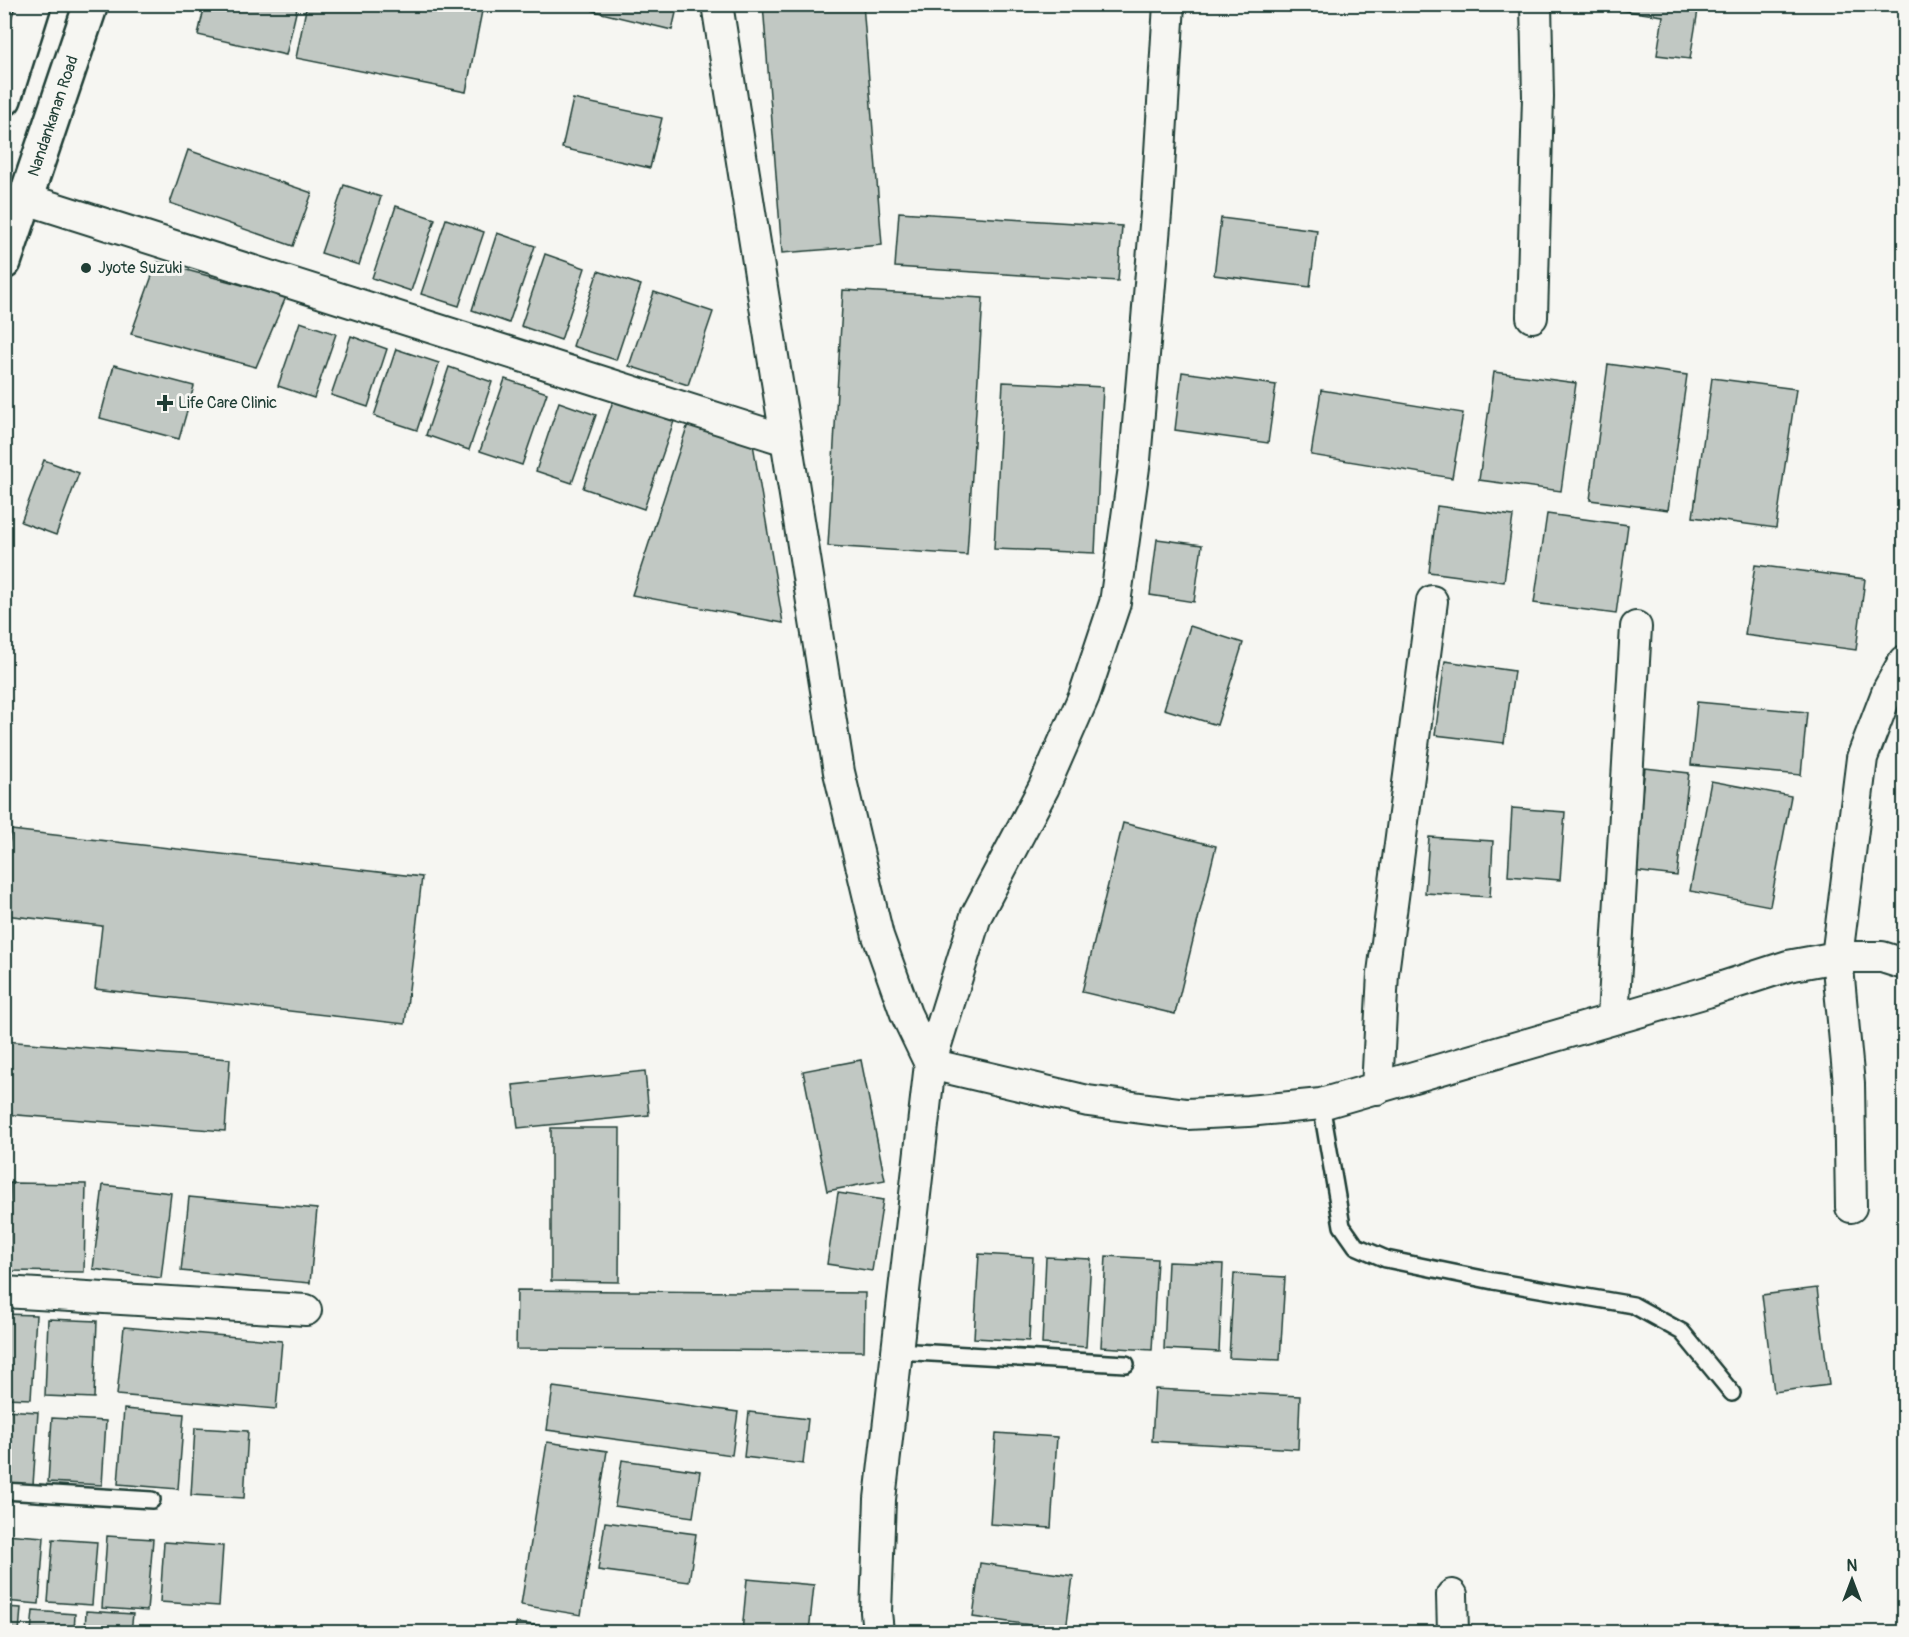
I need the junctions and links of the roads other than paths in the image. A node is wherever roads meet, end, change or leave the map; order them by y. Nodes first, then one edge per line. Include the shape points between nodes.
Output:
1 (34, 4) edge
2 (91, 4) edge
3 (717, 4) edge
4 (1169, 4) edge
5 (1536, 4) edge
6 (4, 99) edge
7 (26, 199) junction
8 (4, 262) edge
9 (1532, 317) dead end
10 (786, 440) junction
11 (1432, 601) dead end
12 (1636, 627) dead end
13 (1905, 661) edge
14 (1837, 957) junction
15 (1905, 964) edge
16 (1613, 1018) junction
17 (930, 1064) junction
18 (1377, 1089) junction
19 (1321, 1104) junction
20 (1851, 1207) dead end
21 (4, 1292) edge
22 (306, 1310) dead end
23 (896, 1351) junction
24 (1126, 1364) dead end
25 (1732, 1393) dead end
26 (4, 1491) edge
27 (152, 1500) dead end
28 (1452, 1595) dead end
29 (878, 1632) edge
30 (1453, 1632) edge

1 - 6 main road
2 - 7 main road, Nandankanan Road
3 - 10 street
4 - 17 street via 1135,460 1115,603 1084,696 1044,787 976,916
5 - 9 street via 1538,97
7 - 8 main road, Nandankanan Road
7 - 10 street
10 - 17 street via 839,772 878,936 906,1014
11 - 18 street via 1383,973
12 - 16 street
13 - 14 street via 1888,690 1862,758
14 - 15 street via 1882,957
14 - 16 street via 1788,966
14 - 20 street via 1849,1084
16 - 18 street
17 - 19 street via 1088,1101 1187,1114
17 - 23 street
18 - 19 street
19 - 25 lane via 1342,1226 1356,1246 1386,1259 1633,1305 1682,1332
21 - 22 street
23 - 24 lane
23 - 29 street via 880,1499
26 - 27 lane
28 - 30 street

